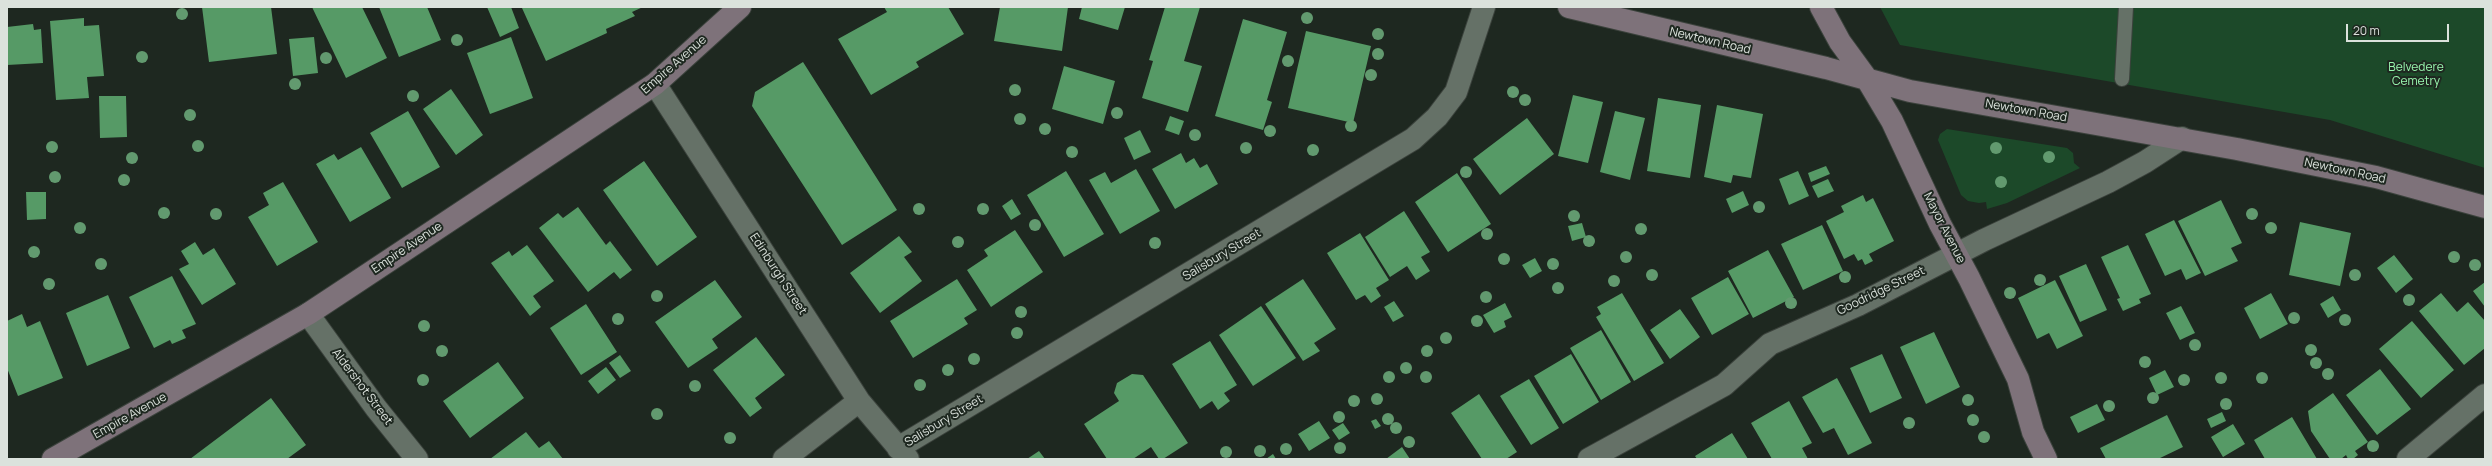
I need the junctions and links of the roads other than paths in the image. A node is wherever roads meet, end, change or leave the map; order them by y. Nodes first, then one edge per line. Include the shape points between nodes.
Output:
1 (740, 7) edge
2 (1484, 7) edge
3 (1569, 7) edge
4 (1821, 7) edge
5 (2126, 7) edge
6 (1867, 79) junction
7 (2122, 79) dead end
8 (655, 84) junction
9 (2182, 138) junction
10 (2485, 207) edge
11 (1956, 254) junction
12 (308, 314) junction
13 (2485, 395) edge
14 (859, 401) junction
15 (903, 453) edge
16 (53, 459) edge
17 (417, 459) edge
18 (784, 459) edge
19 (1589, 459) edge
20 (2046, 459) edge
21 (2408, 459) edge

1 - 8 street, Empire Avenue
2 - 15 street, Salisbury Street via 1456,92 1438,116 1413,139
3 - 6 street, Newtown Road
4 - 6 street, Mayor Avenue via 1840,42
5 - 7 lane
6 - 9 street, Newtown Road via 1910,91
6 - 11 street, Mayor Avenue via 1892,120
8 - 12 street, Empire Avenue
8 - 14 street, Edinburgh Street
9 - 10 street, Newtown Road via 2376,177
9 - 11 street, Goodridge Street via 2108,182
11 - 19 street, Goodridge Street via 1858,305 1770,344 1724,385
11 - 20 street, Mayor Avenue via 2018,379 2033,432
12 - 16 street, Empire Avenue
12 - 17 street, Aldershot Street via 376,408
13 - 21 street
14 - 15 street, Edinburgh Street
14 - 18 street

